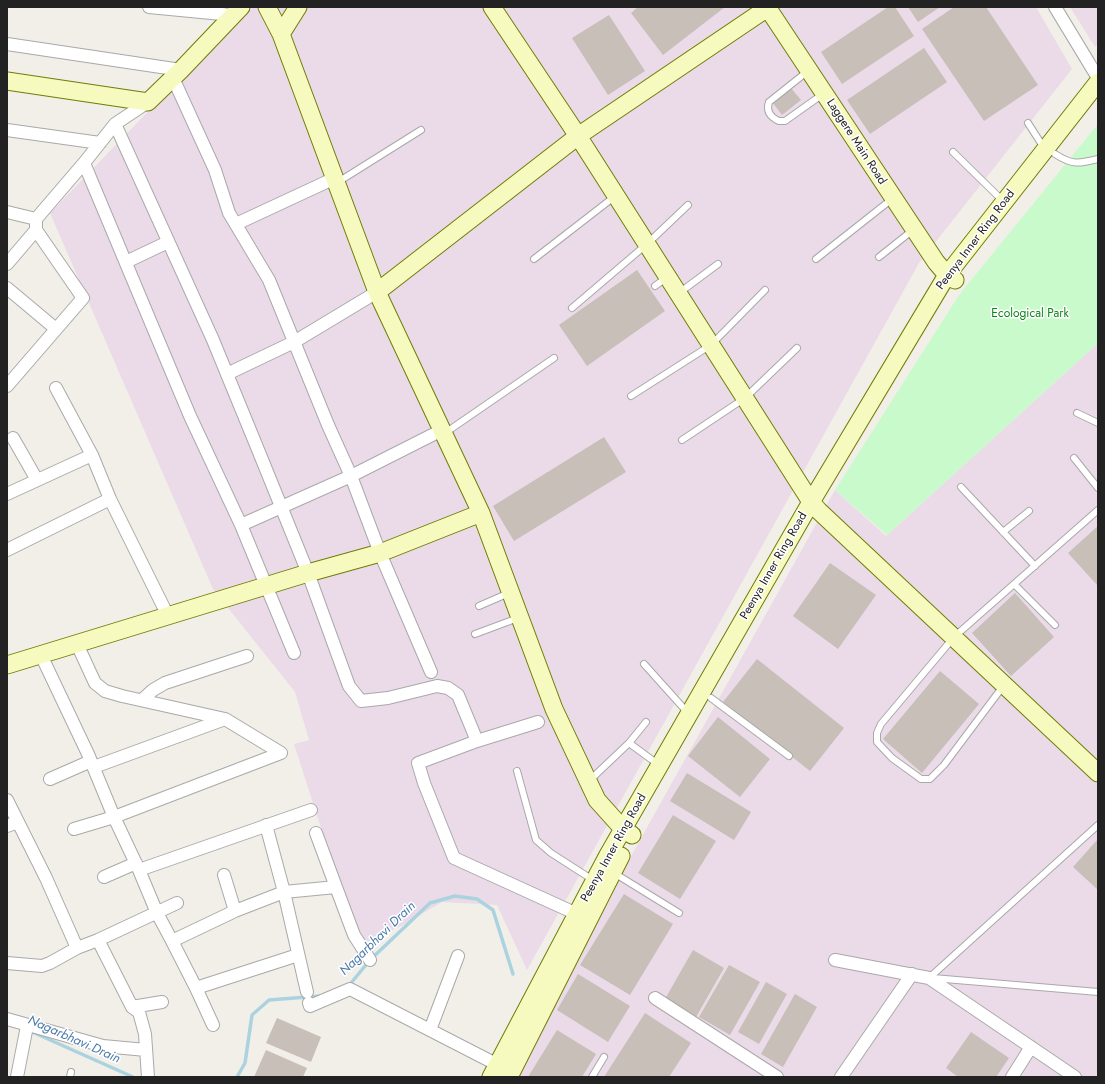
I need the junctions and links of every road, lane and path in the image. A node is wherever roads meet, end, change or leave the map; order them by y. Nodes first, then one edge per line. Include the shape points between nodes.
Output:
1 (148, 7) edge
2 (267, 7) edge
3 (298, 7) edge
4 (492, 7) edge
5 (768, 7) edge
6 (1055, 7) edge
7 (236, 11) edge
8 (281, 34) junction
9 (7, 44) edge
10 (809, 71) junction
11 (177, 74) junction
12 (1098, 78) edge
13 (7, 80) edge
14 (1098, 82) edge
15 (824, 93) junction
16 (1098, 100) edge
17 (148, 102) junction
18 (1028, 123) dead end
19 (115, 124) junction
20 (7, 130) edge
21 (421, 130) dead end
22 (578, 136) junction
23 (100, 143) junction
24 (953, 152) dead end
25 (1050, 152) junction
26 (1098, 159) edge
27 (84, 163) junction
28 (336, 180) junction
29 (616, 196) junction
30 (893, 198) junction
31 (1004, 202) junction
32 (688, 205) dead end
33 (7, 212) edge
34 (236, 224) junction
35 (36, 225) junction
36 (914, 229) junction
37 (168, 242) junction
38 (647, 244) junction
39 (879, 257) dead end
40 (534, 259) dead end
41 (816, 259) dead end
42 (126, 262) junction
43 (7, 264) edge
44 (718, 264) dead end
45 (951, 278) junction
46 (7, 288) edge
47 (765, 290) dead end
48 (377, 292) junction
49 (678, 294) junction
50 (572, 308) dead end
51 (56, 329) junction
52 (294, 342) junction
53 (711, 345) junction
54 (797, 348) dead end
55 (554, 358) dead end
56 (226, 374) junction
57 (7, 386) edge
58 (56, 388) dead end
59 (631, 396) dead end
60 (745, 398) junction
61 (1077, 413) dead end
62 (1098, 423) edge
63 (443, 432) junction
64 (13, 438) dead end
65 (682, 440) dead end
66 (92, 455) junction
67 (1074, 458) dead end
68 (351, 476) junction
69 (37, 480) junction
70 (961, 487) dead end
71 (1098, 488) edge
72 (7, 494) edge
73 (110, 499) junction
74 (281, 507) junction
75 (815, 507) junction
76 (1098, 510) edge
77 (1029, 511) dead end
78 (481, 513) junction
79 (241, 525) junction
80 (1003, 532) junction
81 (7, 550) edge
82 (380, 554) junction
83 (1035, 566) junction
84 (308, 573) junction
85 (1014, 584) junction
86 (266, 586) junction
87 (510, 593) junction
88 (479, 606) dead end
89 (168, 616) junction
90 (520, 617) junction
91 (1055, 625) dead end
92 (475, 634) dead end
93 (954, 637) junction
94 (77, 644) junction
95 (294, 653) dead end
96 (41, 655) junction
97 (247, 656) dead end
98 (644, 664) dead end
99 (7, 665) edge
100 (431, 672) dead end
101 (1004, 684) junction
102 (711, 698) junction
103 (142, 700) junction
104 (690, 714) junction
105 (225, 719) junction
106 (538, 722) dead end
107 (646, 722) dead end
108 (477, 740) junction
109 (629, 743) junction
110 (789, 756) dead end
111 (92, 764) junction
112 (660, 766) junction
113 (517, 771) dead end
114 (1098, 773) edge
115 (50, 779) dead end
116 (588, 782) junction
117 (7, 800) edge
118 (311, 810) dead end
119 (114, 817) junction
120 (13, 824) edge
121 (266, 825) junction
122 (1098, 825) edge
123 (74, 829) dead end
124 (316, 833) dead end
125 (628, 833) junction
126 (138, 866) junction
127 (612, 873) junction
128 (224, 875) dead end
129 (104, 876) dead end
130 (594, 881) junction
131 (336, 887) junction
132 (284, 892) junction
133 (177, 903) dead end
134 (235, 911) junction
135 (157, 913) junction
136 (679, 913) dead end
137 (577, 914) junction
138 (98, 940) junction
139 (172, 941) junction
140 (78, 948) junction
141 (298, 955) junction
142 (458, 956) dead end
143 (370, 960) dead end
144 (835, 960) dead end
145 (7, 963) edge
146 (912, 974) junction
147 (929, 978) junction
148 (196, 988) junction
149 (1098, 992) edge
150 (656, 998) dead end
151 (162, 1002) dead end
152 (132, 1008) junction
153 (7, 1019) edge
154 (213, 1025) dead end
155 (27, 1029) junction
156 (430, 1030) junction
157 (1031, 1047) junction
158 (146, 1050) junction
159 (604, 1057) dead end
160 (147, 1071) edge
161 (499, 1073) edge
162 (17, 1077) edge
163 (592, 1077) edge
164 (777, 1077) edge
165 (841, 1077) edge
166 (1012, 1077) edge
167 (1076, 1077) edge

1 - 7 street
2 - 8 street
3 - 8 street
4 - 22 street
5 - 10 street, Laggere Main Road
5 - 22 street
6 - 12 street
7 - 11 street
8 - 28 street
9 - 11 street
10 - 15 street, Laggere Main Road
10 - 15 lane via 769,102 770,116 785,121
11 - 17 street
11 - 34 street via 229,213
13 - 17 street
14 - 25 street, Peenya Inner Ring Road
15 - 30 street, Laggere Main Road
16 - 25 street, Peenya Inner Ring Road
17 - 19 street
18 - 25 lane
19 - 23 street
19 - 37 street
20 - 23 street
21 - 28 lane
22 - 29 street
22 - 48 street
23 - 27 street
24 - 31 lane
25 - 26 lane via 1068,162
25 - 31 street, Peenya Inner Ring Road
25 - 45 street, Peenya Inner Ring Road
27 - 35 street
27 - 42 street
28 - 34 street
28 - 48 street
29 - 38 street
29 - 40 lane
30 - 36 street, Laggere Main Road
30 - 41 lane
31 - 45 street, Peenya Inner Ring Road
32 - 38 lane
33 - 35 street
34 - 52 street via 269,280
35 - 43 street
35 - 51 street via 83,298
36 - 39 lane
36 - 45 street, Laggere Main Road via 936,262
37 - 42 street
37 - 56 street
38 - 49 street via 661,281
38 - 50 lane
42 - 79 street via 190,416
44 - 49 lane
45 - 75 street, Peenya Inner Ring Road
46 - 51 street
47 - 53 lane
48 - 52 street
48 - 63 street
49 - 53 street
51 - 57 street
52 - 56 street
52 - 68 street
53 - 59 lane
53 - 60 street
54 - 60 lane
55 - 63 lane
56 - 74 street
58 - 66 street
60 - 65 lane
60 - 75 street
61 - 62 lane
63 - 68 street
63 - 78 street
64 - 69 street
66 - 69 street
66 - 73 street
67 - 71 lane
68 - 74 street
68 - 82 street
69 - 72 street
70 - 80 lane
73 - 81 street
73 - 89 street
74 - 79 street
74 - 84 street
75 - 93 street
75 - 102 street, Peenya Inner Ring Road
75 - 104 street, Peenya Inner Ring Road
76 - 83 lane
77 - 80 lane
78 - 82 street
78 - 87 street
79 - 86 street
80 - 83 lane
82 - 84 street
82 - 100 street
83 - 85 lane
84 - 86 street
84 - 108 street via 349,686 361,701 388,698 437,686 448,688 458,695
85 - 91 lane
85 - 93 lane
86 - 89 street
86 - 95 street
87 - 88 lane
87 - 90 street
89 - 94 street
90 - 92 lane
90 - 116 street via 554,710
93 - 101 street
93 - 101 lane via 881,724 877,742 892,758 921,779 930,779 944,765
94 - 96 street
94 - 103 street via 95,683 105,691
96 - 99 street
96 - 111 street
97 - 103 street via 165,683
98 - 104 lane
101 - 114 street
102 - 110 lane
102 - 125 street, Peenya Inner Ring Road
103 - 105 street
104 - 112 street, Peenya Inner Ring Road
105 - 111 street
105 - 119 street via 281,753
106 - 108 street
107 - 109 lane
108 - 137 street via 418,764 454,858
109 - 112 lane
109 - 116 lane
111 - 115 street
111 - 119 street
112 - 125 street, Peenya Inner Ring Road
113 - 130 lane via 536,840
116 - 125 street via 597,800
117 - 120 street
118 - 121 street
119 - 123 street
119 - 126 street
120 - 140 street via 46,878
121 - 126 street
121 - 132 street
122 - 147 lane
124 - 131 street
125 - 127 street, Peenya Inner Ring Road
125 - 130 street, Peenya Inner Ring Road
126 - 129 street
126 - 135 street
127 - 136 lane
127 - 161 street, Peenya Inner Ring Road
128 - 134 street
130 - 137 street, Peenya Inner Ring Road
131 - 132 street
131 - 143 street via 354,934
132 - 134 street
132 - 141 street
133 - 135 street
134 - 139 street
135 - 138 street
135 - 139 street
137 - 161 street, Peenya Inner Ring Road
138 - 140 street
138 - 152 street
139 - 148 street
140 - 145 street via 42,966
141 - 148 street
141 - 156 street via 310,1006 350,989
142 - 156 street
144 - 146 street
146 - 147 street
146 - 165 street
147 - 149 lane
147 - 157 street
148 - 154 street
150 - 164 street
151 - 152 street
152 - 158 street via 139,1012
153 - 155 street
155 - 158 street via 103,1046
155 - 162 street
156 - 161 street
157 - 166 street
157 - 167 street
158 - 160 street
159 - 163 lane

